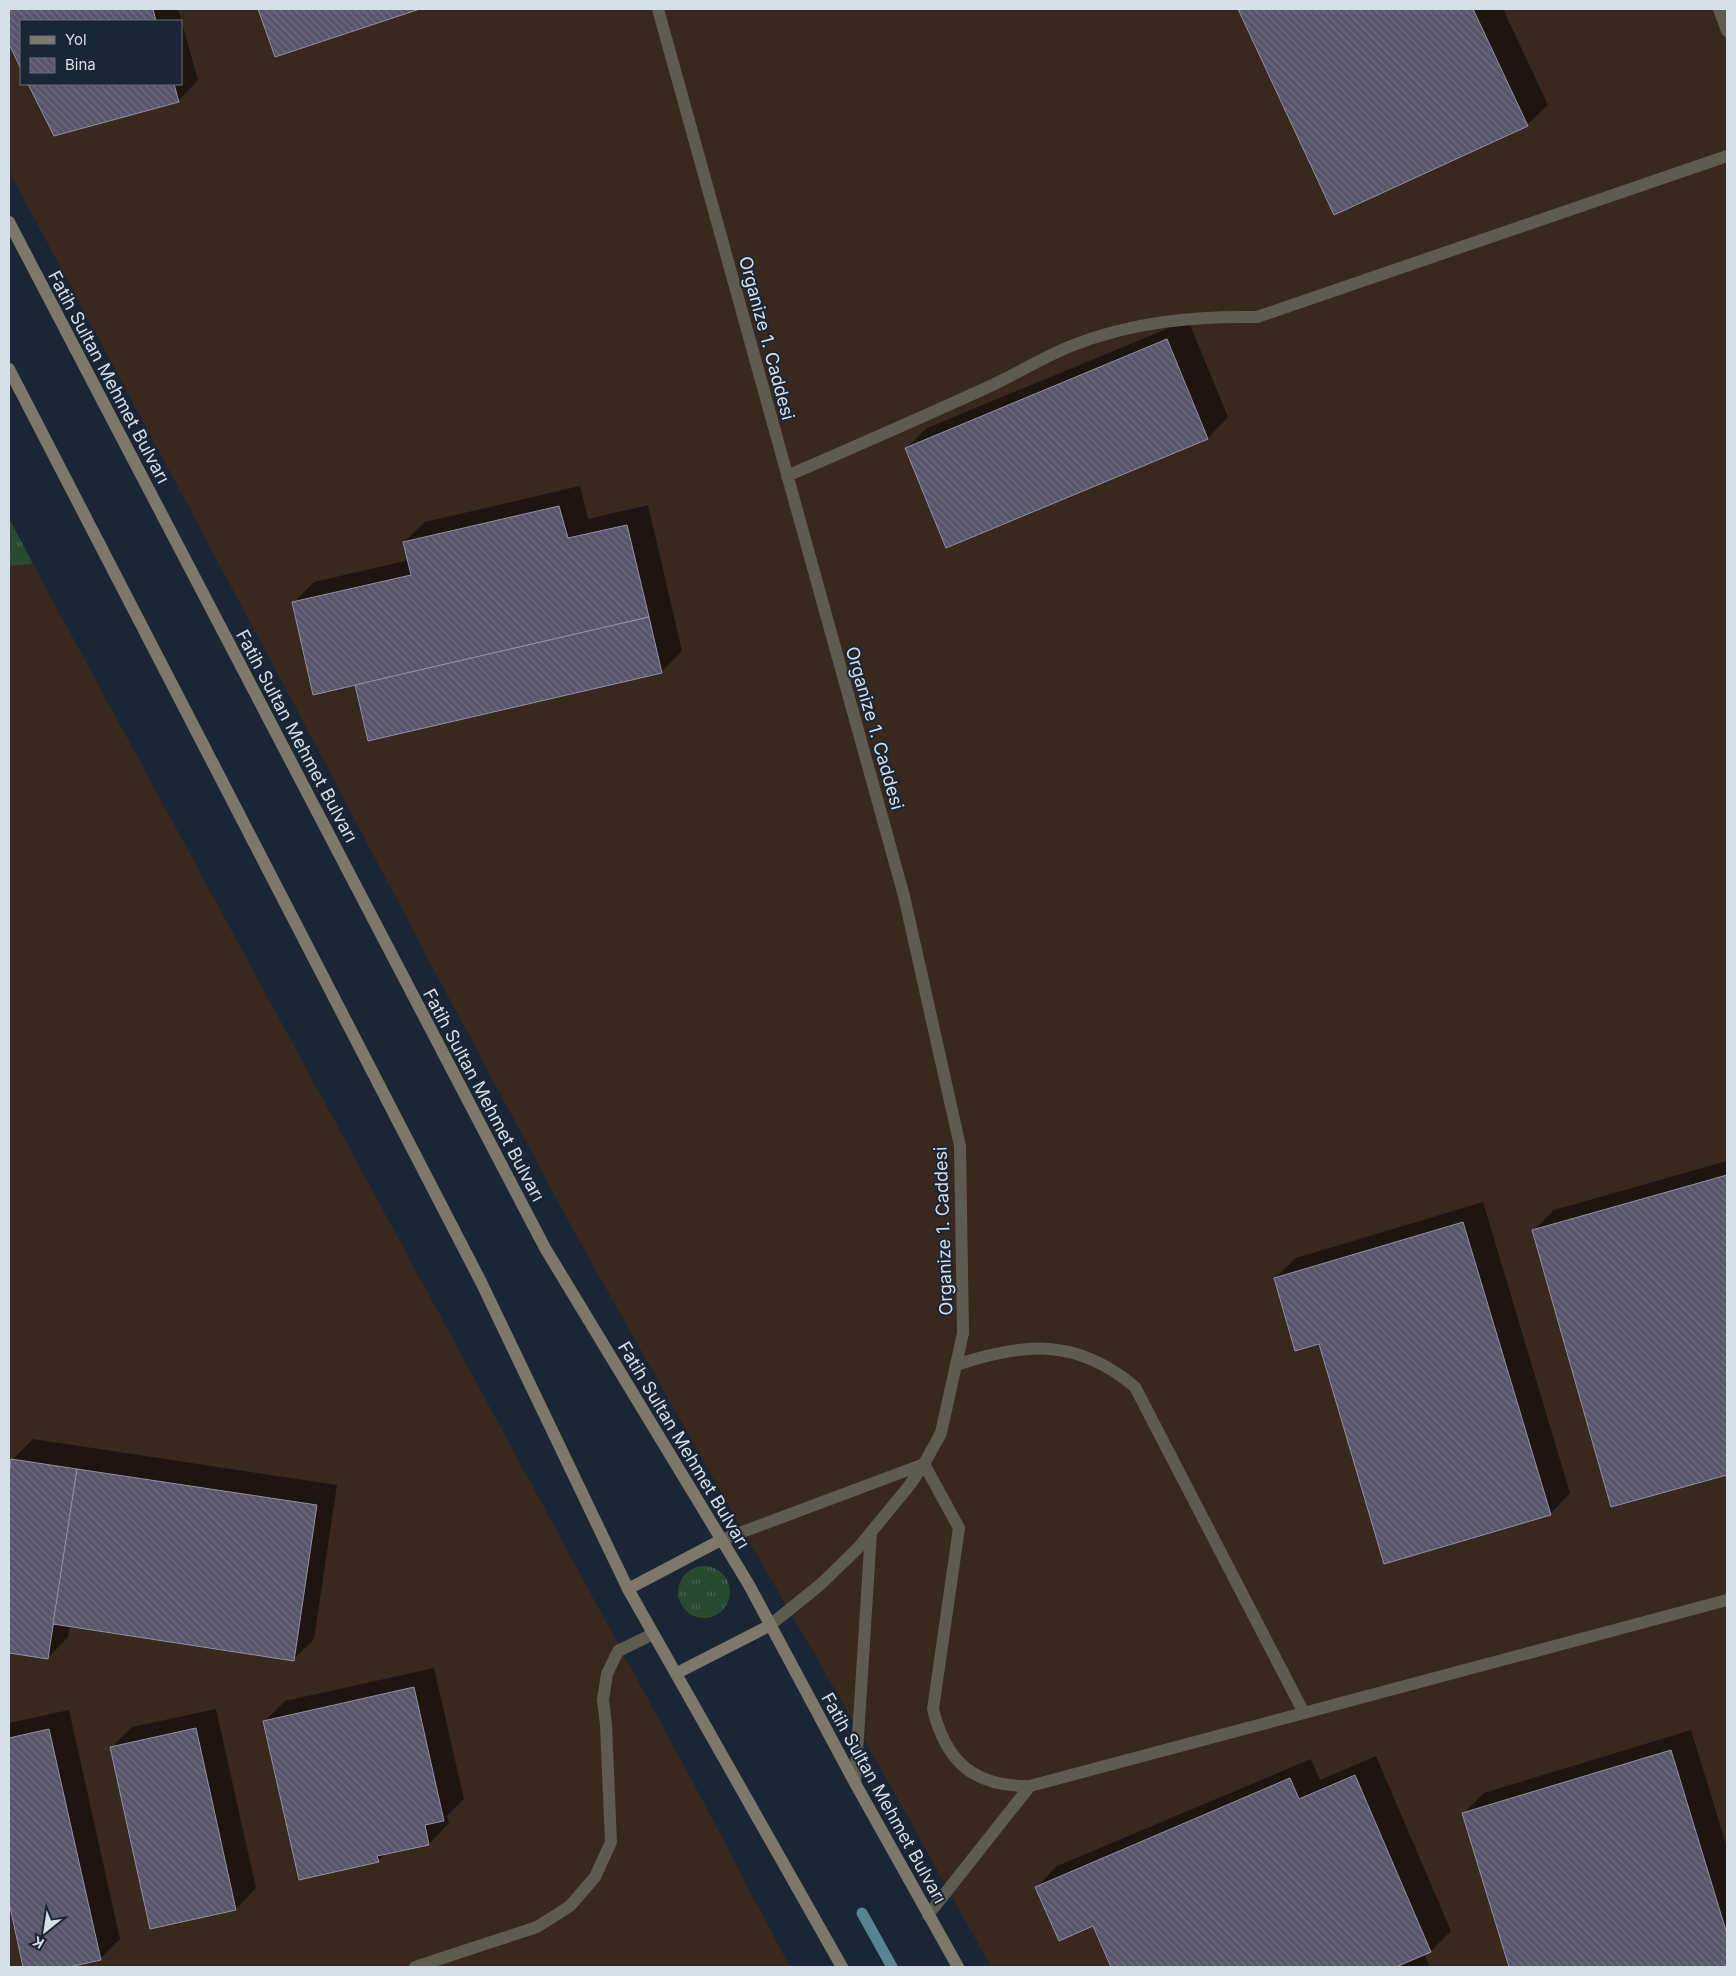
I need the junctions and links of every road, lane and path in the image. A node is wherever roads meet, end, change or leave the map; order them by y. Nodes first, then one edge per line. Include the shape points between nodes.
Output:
1 (658, 9) edge
2 (1719, 9) edge
3 (1727, 31) edge
4 (1727, 156) edge
5 (9, 222) edge
6 (9, 369) edge
7 (788, 476) junction
8 (956, 1365) junction
9 (924, 1464) junction
10 (871, 1532) junction
11 (721, 1540) junction
12 (628, 1589) junction
13 (1727, 1600) edge
14 (769, 1626) junction
15 (653, 1634) junction
16 (677, 1673) junction
17 (1304, 1713) junction
18 (855, 1783) junction
19 (1030, 1786) junction
20 (928, 1915) junction
21 (415, 1967) edge
22 (842, 1967) edge
23 (958, 1967) edge

1 - 7 street, Organize 1. Caddesi
2 - 3 street
4 - 7 street via 1257,317 1209,316 1112,332 1031,363 993,385
5 - 11 main road, Fatih Sultan Mehmet Bulvarı via 545,1248
6 - 12 main road via 482,1282
7 - 8 street, Organize 1. Caddesi via 904,896 960,1146 964,1333
8 - 9 street, Organize 1. Caddesi via 940,1433
8 - 17 street via 1003,1352 1029,1348 1056,1349 1102,1363 1135,1387
9 - 10 street, Organize 1. Caddesi
9 - 11 street
9 - 19 street via 958,1528 933,1709 938,1727 945,1744 972,1772 996,1783
10 - 14 street, Organize 1. Caddesi via 821,1584
10 - 18 street
11 - 12 main road
11 - 14 main road, Fatih Sultan Mehmet Bulvarı via 749,1585
12 - 15 main road
13 - 17 street
14 - 16 main road
14 - 18 main road, Fatih Sultan Mehmet Bulvarı
15 - 16 main road
15 - 21 street via 618,1651 607,1674 603,1700 611,1842 595,1877 570,1906 538,1927
16 - 22 main road
17 - 19 street
18 - 20 main road, Fatih Sultan Mehmet Bulvarı
19 - 20 street
20 - 23 main road, Fatih Sultan Mehmet Bulvarı

